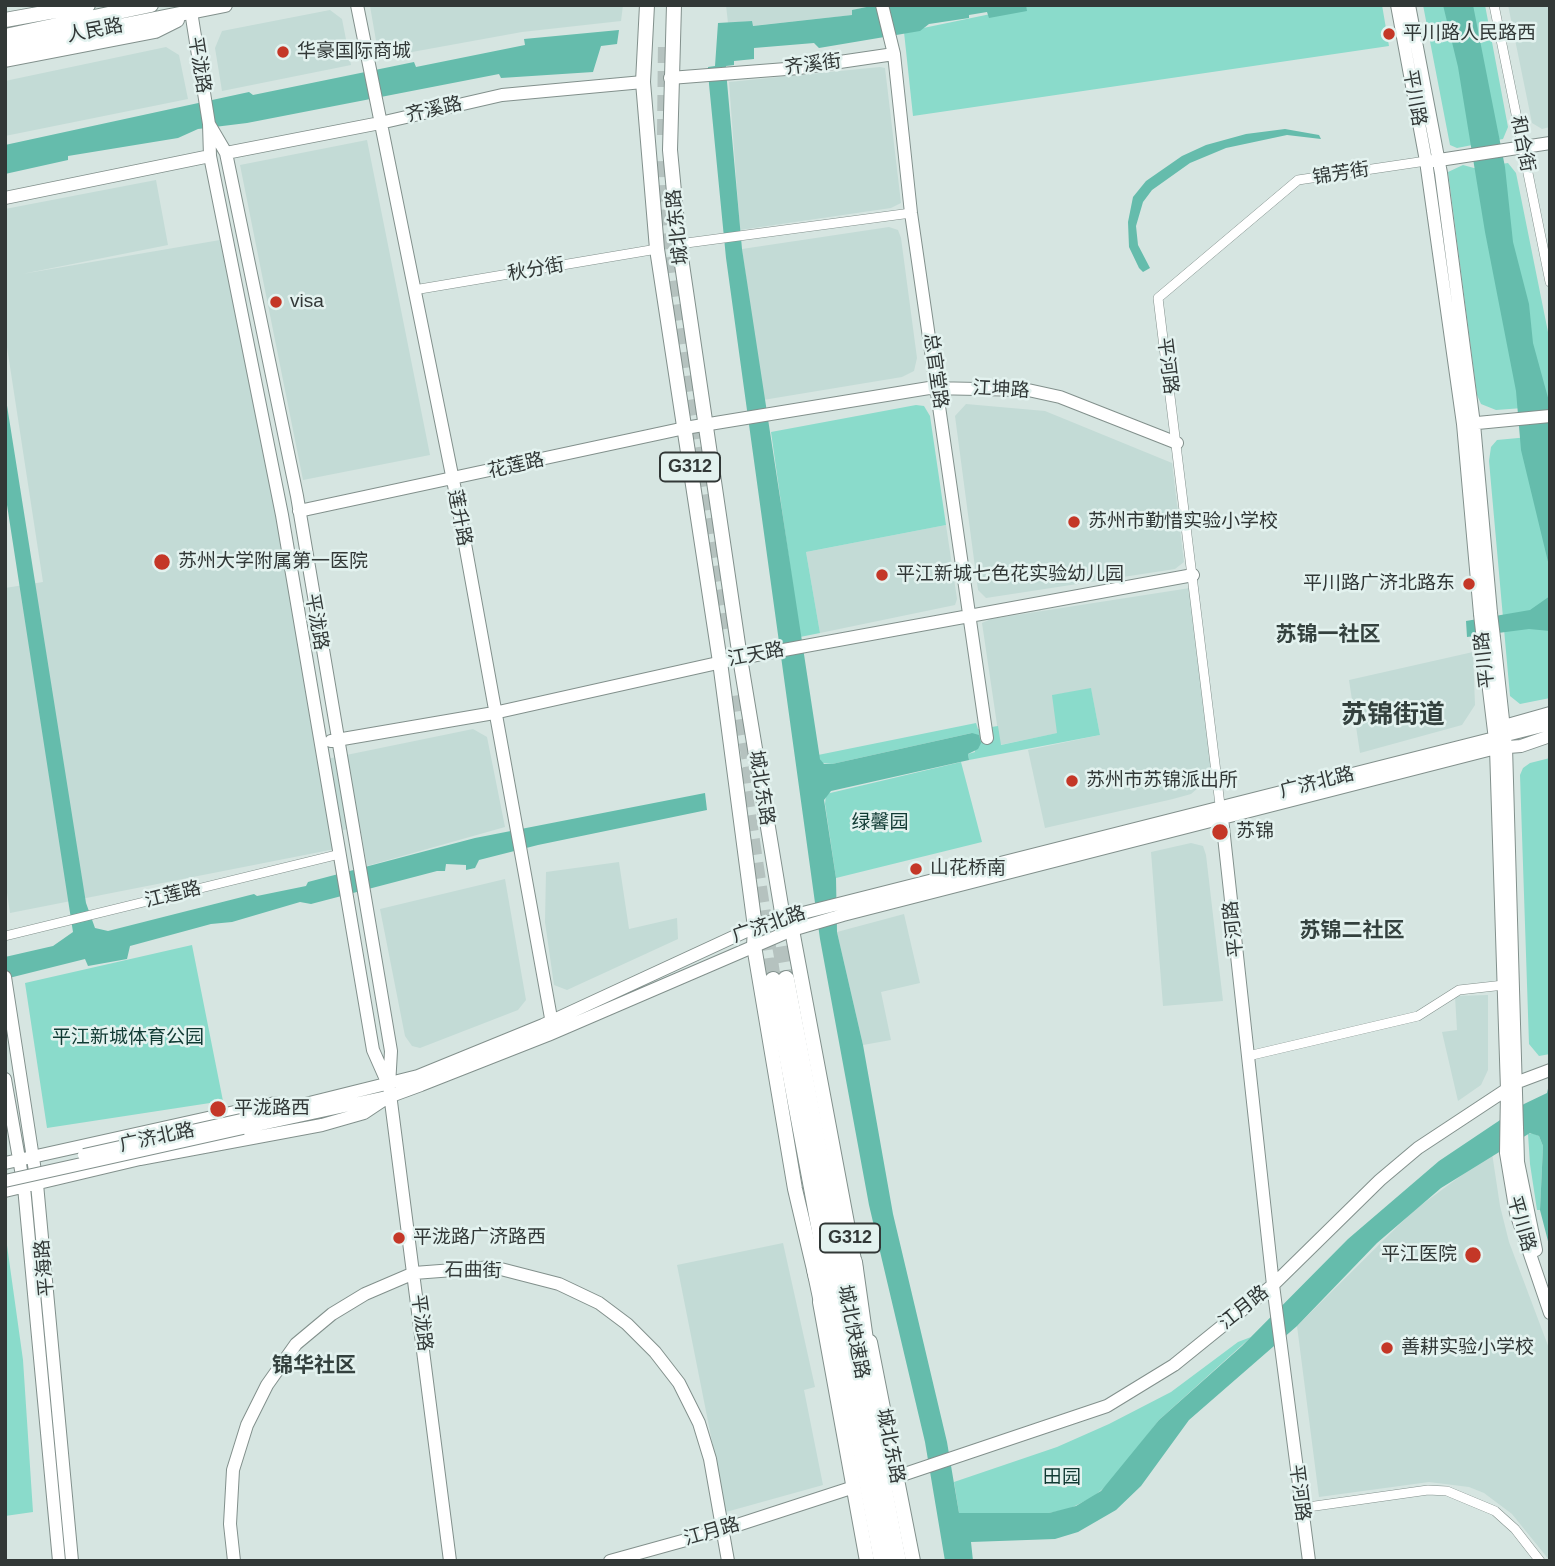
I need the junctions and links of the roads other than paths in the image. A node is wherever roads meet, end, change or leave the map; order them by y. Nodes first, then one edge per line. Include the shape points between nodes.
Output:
1 (151, 5) edge
2 (225, 5) edge
3 (356, 5) edge
4 (647, 5) edge
5 (674, 5) edge
6 (882, 5) edge
7 (1397, 5) edge
8 (1409, 5) edge
9 (1494, 5) edge
10 (190, 9) edge
11 (94, 17) edge
12 (5, 20) edge
13 (5, 36) edge
14 (892, 48) junction
15 (5, 49) edge
16 (5, 60) edge
17 (670, 78) junction
18 (643, 82) junction
19 (380, 123) junction
20 (209, 124) junction
21 (1550, 143) edge
22 (1523, 148) junction
23 (226, 153) junction
24 (210, 156) junction
25 (1426, 160) junction
26 (1440, 162) junction
27 (5, 198) edge
28 (911, 213) junction
29 (679, 244) junction
30 (657, 249) junction
31 (1550, 282) edge
32 (414, 290) junction
33 (1158, 298) joint
34 (937, 388) junction
35 (1550, 416) edge
36 (734, 420) joint
37 (1469, 424) junction
38 (706, 425) junction
39 (685, 428) junction
40 (1177, 443) junction
41 (451, 480) junction
42 (299, 511) junction
43 (1193, 575) junction
44 (969, 617) junction
45 (740, 658) junction
46 (720, 662) junction
47 (494, 713) junction
48 (1550, 713) edge
49 (1550, 724) edge
50 (987, 738) dead end
51 (1550, 738) edge
52 (1501, 739) junction
53 (336, 740) junction
54 (322, 743) junction
55 (1221, 813) junction
56 (340, 854) junction
57 (842, 908) junction
58 (783, 918) junction
59 (755, 927) junction
60 (792, 930) junction
61 (5, 936) edge
62 (754, 946) junction
63 (5, 977) edge
64 (779, 979) tunnel mouth
65 (1504, 985) junction
66 (552, 1027) junction
67 (1248, 1056) junction
68 (1547, 1070) edge
69 (5, 1079) edge
70 (1513, 1086) junction
71 (390, 1091) junction
72 (242, 1124) junction
73 (1512, 1151) junction
74 (27, 1158) junction
75 (5, 1163) edge
76 (5, 1175) edge
77 (5, 1181) edge
78 (31, 1186) junction
79 (5, 1191) edge
80 (854, 1262) junction
81 (815, 1269) junction
82 (414, 1273) junction
83 (1273, 1285) junction
84 (1550, 1293) edge
85 (1550, 1313) edge
86 (867, 1443) junction
87 (896, 1477) junction
88 (853, 1487) junction
89 (1301, 1508) junction
90 (722, 1530) junction
91 (59, 1561) edge
92 (72, 1561) edge
93 (234, 1561) edge
94 (450, 1561) edge
95 (610, 1561) edge
96 (728, 1561) edge
97 (869, 1561) edge
98 (882, 1561) edge
99 (898, 1561) edge
100 (911, 1561) edge
101 (1308, 1561) edge
102 (1540, 1561) edge

1 - 11 main road, 人民路
2 - 10 main road, 人民路
3 - 19 street, 莲升路
4 - 18 main road, 城北东路 / G312
5 - 17 main road, 城北东路 / G312
6 - 14 street, 总官堂路
7 - 25 street, 平川路
8 - 26 street, 平川路
9 - 22 street, 和合街
10 - 11 main road, 人民路
10 - 16 main road via 155,31
10 - 20 street, 平泷路
11 - 12 main road
11 - 13 main road, 人民路
11 - 15 main road, 人民路
14 - 17 street, 齐溪街 via 799,68
14 - 28 street, 总官堂路
17 - 29 main road, 城北东路 / G312 via 670,150
18 - 19 street, 齐溪路 via 502,94
18 - 30 main road, 城北东路 / G312
19 - 23 street, 齐溪路
19 - 32 street, 莲升路
20 - 23 street, 平泷路
20 - 24 street, 平泷路
21 - 22 street, 锦芳街
22 - 26 street, 锦芳街
22 - 31 street, 和合街
23 - 42 street, 平泷路
24 - 27 street
24 - 54 street, 平泷路
25 - 26 street, 锦芳街
25 - 33 street, 锦芳街 via 1298,180
25 - 37 street, 平川路
26 - 37 street, 平川路
28 - 29 street
28 - 34 street, 总官堂路
29 - 38 main road, 城北东路 / G312
30 - 32 street, 秋分街
30 - 39 main road, 城北东路 / G312
32 - 41 street, 莲升路
33 - 40 street, 平河路
34 - 36 street, 江坤路
34 - 40 street, 江坤路 via 1028,390 1060,397
34 - 44 street, 总官堂路
35 - 37 street
36 - 38 street, 花莲路
37 - 52 street, 平川路, bridge
38 - 39 street, 花莲路
38 - 45 main road, 城北东路 / G312
39 - 41 street, 花莲路
39 - 46 main road, 城北东路 / G312
40 - 43 street, 平河路
41 - 42 street, 花莲路
41 - 47 street, 莲升路
42 - 53 street, 平泷路
43 - 44 street, 江天路
43 - 55 street, 平河路
44 - 45 street, 江天路
44 - 50 street, 总官堂路
45 - 46 street, 江天路
45 - 58 main road, 城北东路 / G312
46 - 47 street, 江天路
46 - 59 main road, 城北东路 / G312
47 - 53 street, 江天路
47 - 66 street, 莲升路
48 - 52 street
49 - 52 street, 广济北路
51 - 52 street, 广济北路 via 1521,746
52 - 55 street, 广济北路
52 - 65 street, 平川路
52 - 70 street, 平川路
53 - 54 street, 江天路
53 - 71 street, 平泷路 via 391,1051
54 - 56 street, 平泷路
55 - 57 street, 广济北路
55 - 67 street, 平河路
56 - 61 street, 江莲路
56 - 71 street, 平泷路 via 373,1050
57 - 58 street, 广济北路
57 - 60 street, 广济北路
58 - 59 street, 广济北路
58 - 60 main road, 城北东路 / G312
59 - 62 main road, 城北东路 / G312
59 - 66 street, 广济北路
60 - 62 street, 广济北路
60 - 80 main road, 城北东路 / G312
62 - 66 street, 广济北路
62 - 81 main road, 城北东路 / G312 via 795,1189
63 - 74 street, 平海路
64 - 86 highway, 城北快速路
65 - 67 street via 1459,990 1418,1016
65 - 70 street, 平川路
66 - 71 street, 广济北路
67 - 83 street, 平河路
68 - 70 street, 江月路
69 - 74 street, 平海路
70 - 73 street, 平川路
70 - 83 street, 江月路 via 1418,1147
71 - 72 street, 广济北路
71 - 74 street via 355,1086
71 - 78 street via 364,1113 322,1125 140,1159
71 - 82 street, 平泷路
72 - 76 street, 广济北路, bridge via 139,1140
72 - 77 street, 广济北路, bridge
73 - 84 street, 平川路
73 - 85 street, 平川路 via 1516,1213
74 - 75 street
74 - 78 street, 平海路
78 - 79 street
78 - 91 street, 平海路
78 - 92 street, 平海路
80 - 86 highway via 869,1365
80 - 87 main road, 城北东路 / G312
81 - 86 highway via 838,1376
81 - 88 main road, 城北东路 / G312
82 - 90 street, 石曲街 via 493,1267 559,1284 627,1324 679,1383 699,1423
82 - 93 street, 石曲街 via 332,1314 296,1344 267,1385 247,1425 233,1470 230,1524
82 - 94 street, 平泷路
83 - 87 street, 江月路 via 1174,1365 1107,1406
83 - 89 street, 平河路
86 - 97 highway
86 - 98 highway, 城北快速路
86 - 99 highway, 城北快速路
86 - 100 highway via 889,1475
87 - 100 main road, 城北东路 / G312
88 - 90 street, 江月路
88 - 97 main road, 城北东路 / G312
89 - 101 street, 平河路
89 - 102 street via 1447,1491 1495,1511
90 - 95 street, 江月路
90 - 96 street, 石曲街

